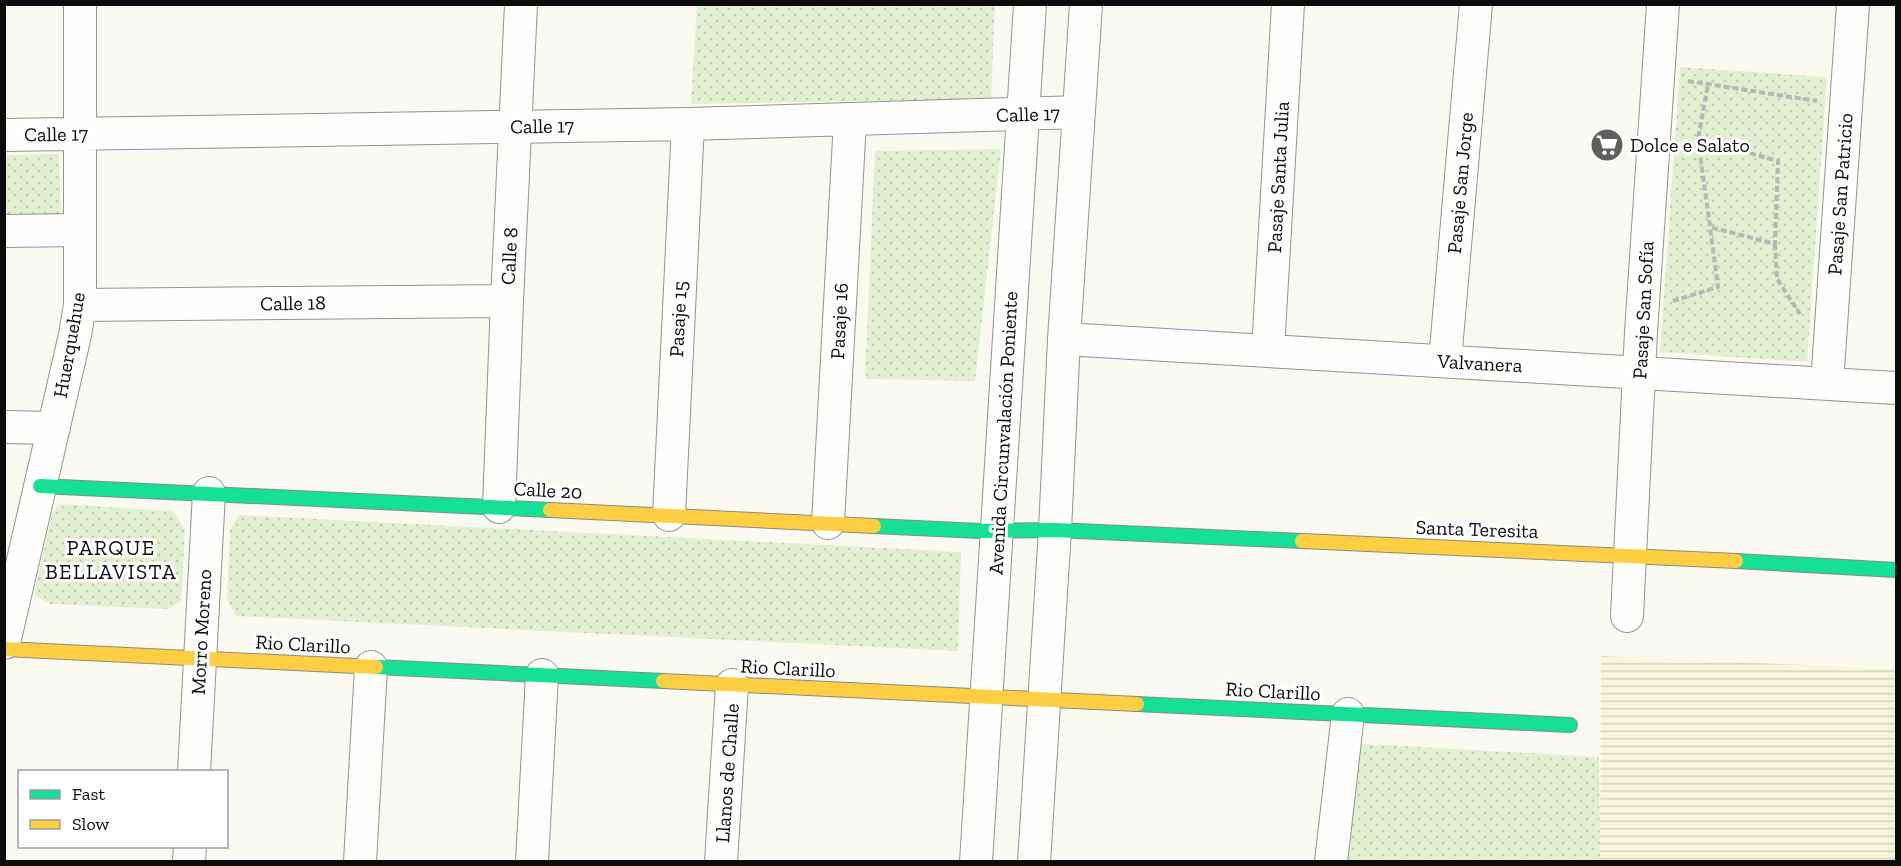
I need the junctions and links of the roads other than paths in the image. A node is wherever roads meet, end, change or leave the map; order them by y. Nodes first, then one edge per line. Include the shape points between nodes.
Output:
1 (80, 4) edge
2 (521, 4) edge
3 (1030, 4) edge
4 (1086, 4) edge
5 (1288, 4) edge
6 (1476, 4) edge
7 (1663, 4) edge
8 (1852, 4) edge
9 (1079, 112) junction
10 (1022, 114) junction
11 (850, 120) junction
12 (688, 124) junction
13 (516, 127) junction
14 (80, 134) junction
15 (4, 135) edge
16 (80, 230) junction
17 (4, 231) edge
18 (507, 300) junction
19 (80, 305) junction
20 (1064, 339) junction
21 (1268, 350) junction
22 (1445, 361) junction
23 (1640, 373) junction
24 (1827, 384) junction
25 (1896, 388) edge
26 (4, 427) edge
27 (54, 428) junction
28 (40, 486) junction
29 (209, 493) junction
30 (499, 507) junction
31 (669, 515) junction
32 (828, 523) junction
33 (1055, 530) junction
34 (998, 531) junction
35 (1631, 555) junction
36 (1896, 570) edge
37 (1627, 616) dead end
38 (4, 643) edge
39 (4, 649) edge
40 (200, 659) junction
41 (371, 667) junction
42 (542, 675) junction
43 (732, 685) junction
44 (986, 697) junction
45 (1043, 699) junction
46 (1348, 714) junction
47 (1570, 725) dead end
48 (194, 770) edge
49 (360, 861) edge
50 (532, 861) edge
51 (721, 861) edge
52 (976, 861) edge
53 (1034, 861) edge
54 (1331, 861) edge

1 - 14 street, Huerquehue
2 - 13 street, Calle 8
3 - 10 street, Avenida Circunvalación Poniente
4 - 9 street
5 - 21 street, Pasaje Santa Julia
6 - 22 street, Pasaje San Jorge
7 - 23 street, Pasaje San Sofía
8 - 24 street, Pasaje San Patricio
9 - 10 street, Calle 17
9 - 20 street
10 - 11 street, Calle 17
10 - 34 street, Avenida Circunvalación Poniente
11 - 12 street, Calle 17
11 - 32 street, Pasaje 16
12 - 13 street, Calle 17
12 - 31 street, Pasaje 15
13 - 14 street, Calle 17
13 - 18 street, Calle 8
14 - 15 street, Calle 17
14 - 16 street, Huerquehue
16 - 17 street
16 - 19 street, Huerquehue
18 - 19 street, Calle 18
18 - 30 street, Calle 8
19 - 27 street, Huerquehue
20 - 21 street, Valvanera
20 - 33 street
21 - 22 street, Valvanera
22 - 23 street, Valvanera
23 - 24 street, Valvanera
23 - 35 street, Pasaje San Sofía
24 - 25 street, Valvanera
26 - 27 street
27 - 28 street, Huerquehue
28 - 29 street, Calle 20
28 - 38 street, Huerquehue
29 - 30 street, Calle 20
29 - 40 street, Morro Moreno
30 - 31 street, Calle 20
31 - 32 street, Calle 20
32 - 34 street, Calle 20
33 - 34 street, Calle 20
33 - 35 street, Santa Teresita
33 - 45 street
34 - 44 street, Avenida Circunvalación Poniente
35 - 36 street, Santa Teresita
35 - 37 street, Pasaje San Sofía
39 - 40 street, Rio Clarillo
40 - 41 street, Rio Clarillo
40 - 48 street, Morro Moreno
41 - 42 street, Rio Clarillo
41 - 49 street
42 - 43 street, Rio Clarillo
42 - 50 street
43 - 44 street, Rio Clarillo
43 - 51 street, Llanos de Challe
44 - 45 street, Rio Clarillo
44 - 52 street, Avenida Circunvalación Poniente
45 - 46 street, Rio Clarillo
45 - 53 street
46 - 47 street, Rio Clarillo
46 - 54 street

